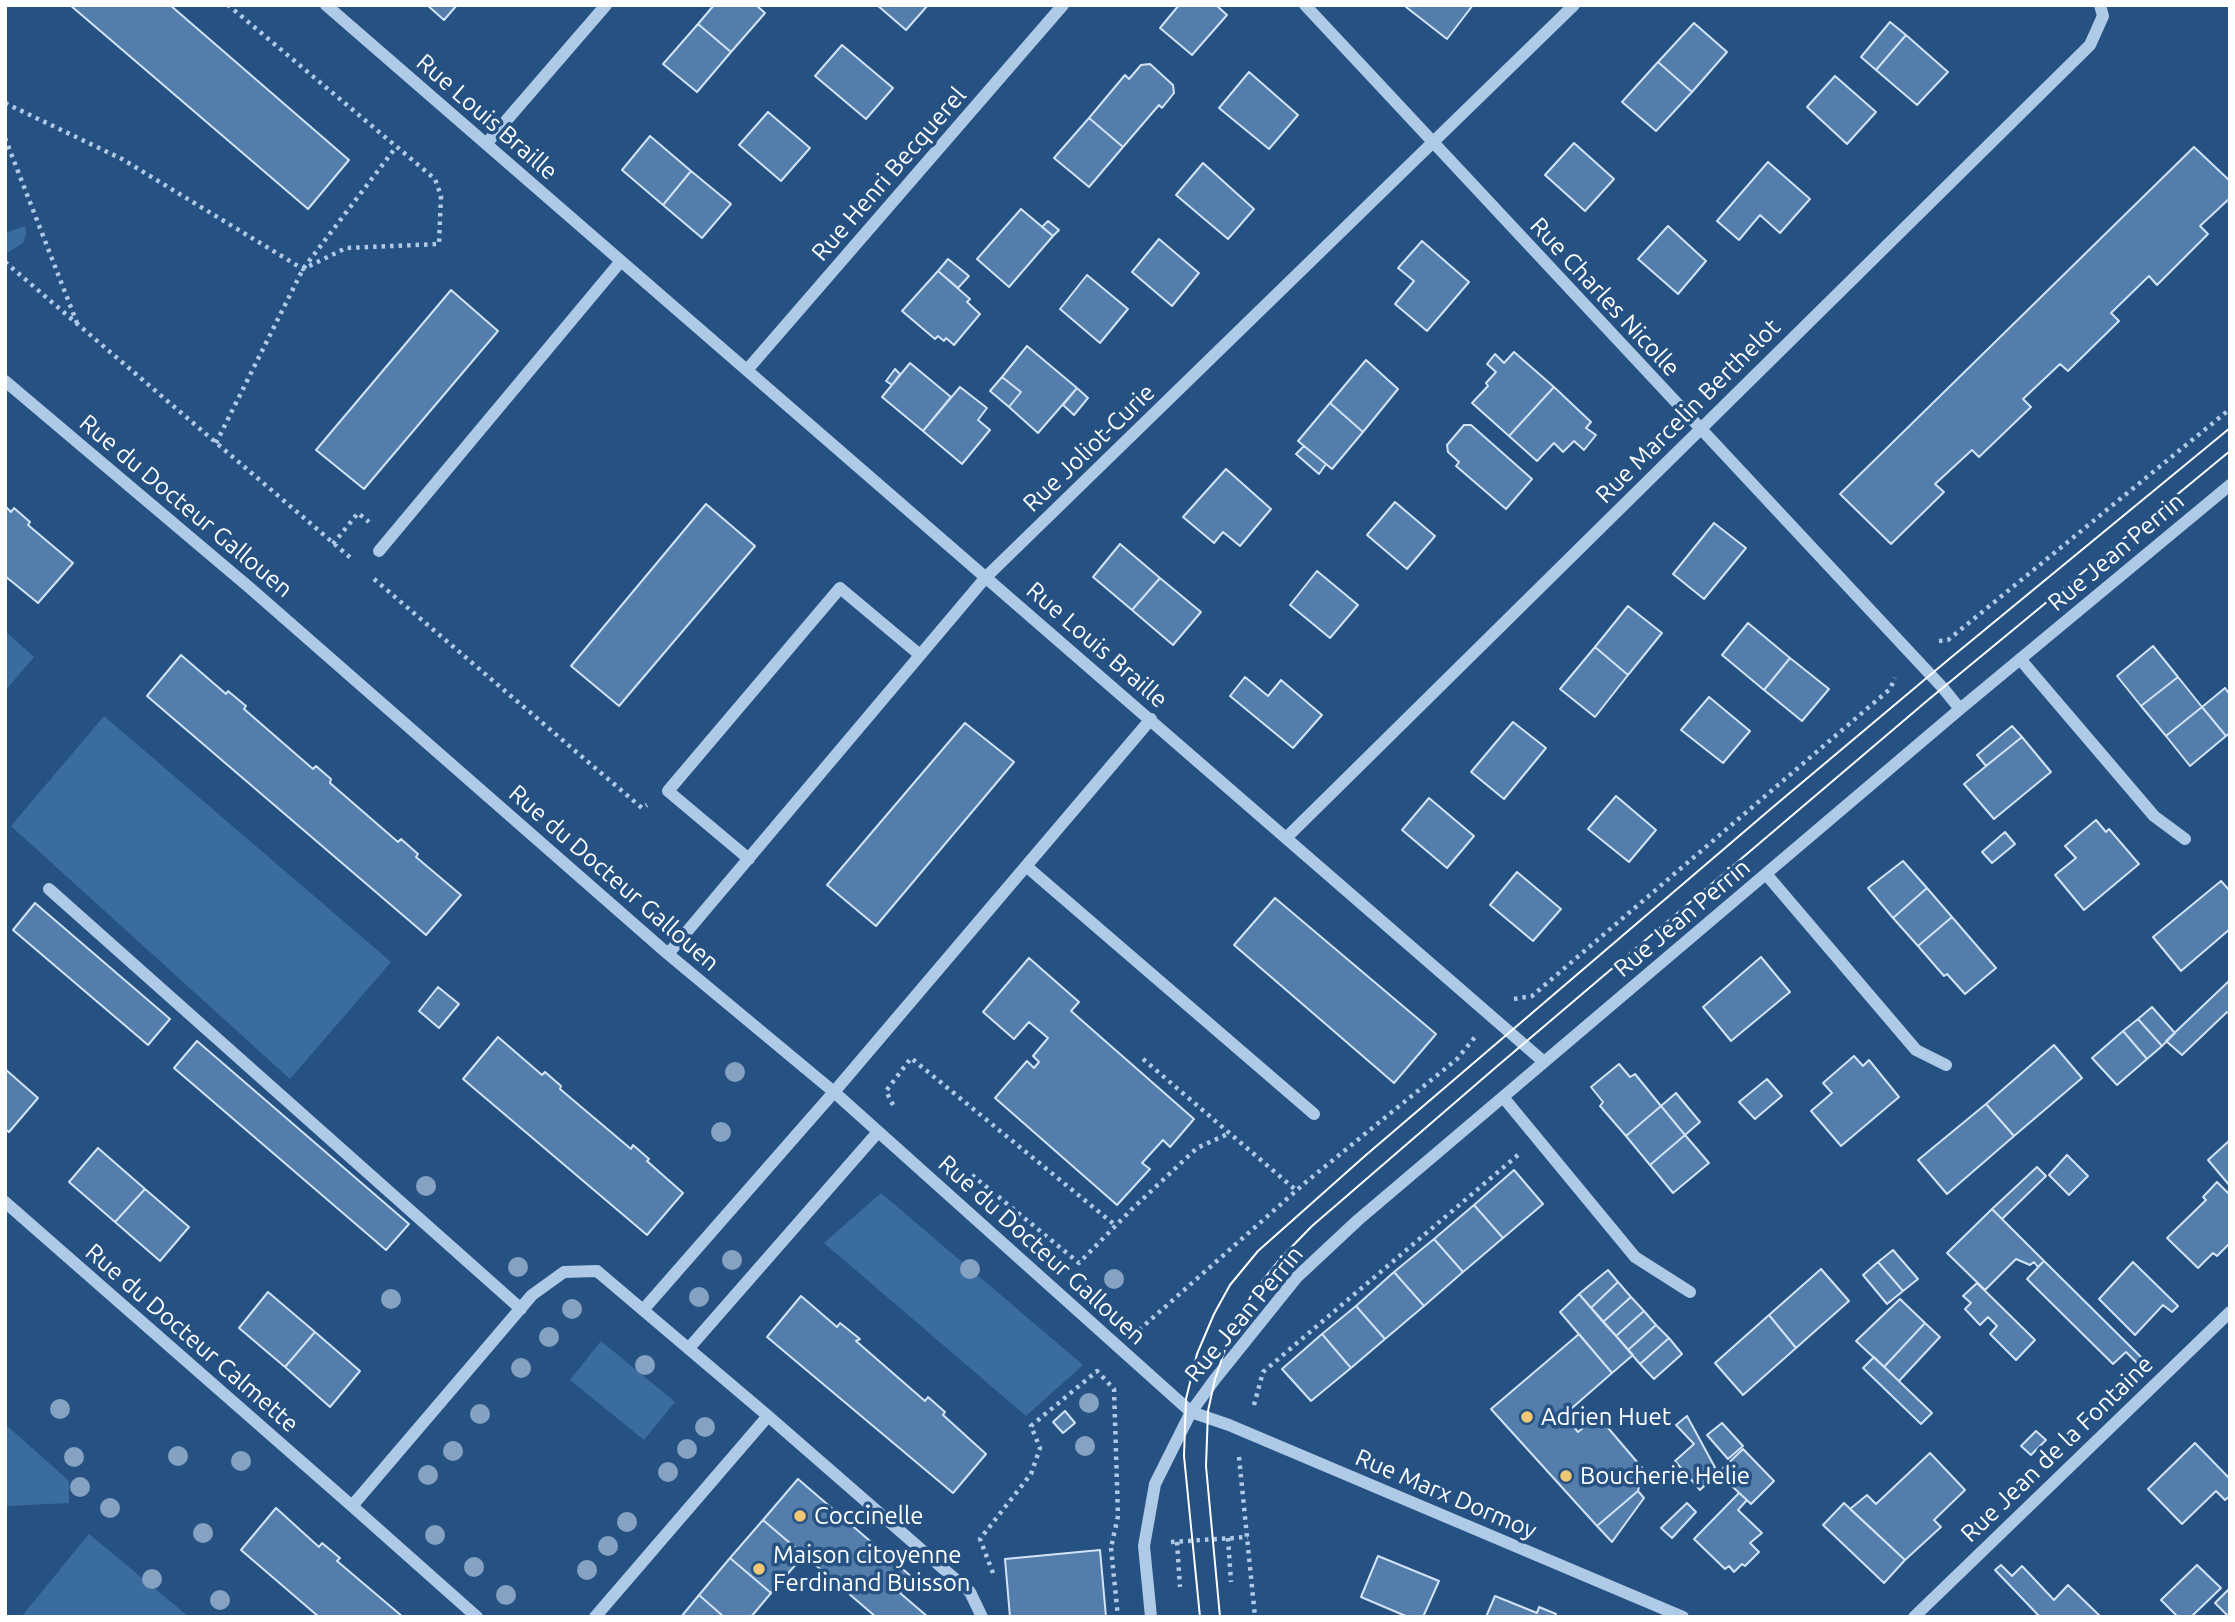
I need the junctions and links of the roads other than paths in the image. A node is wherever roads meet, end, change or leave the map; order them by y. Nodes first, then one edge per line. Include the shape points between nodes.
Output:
1 (326, 5) edge
2 (606, 5) edge
3 (1063, 5) edge
4 (1305, 5) edge
5 (1574, 5) edge
6 (2101, 5) edge
7 (1433, 143) junction
8 (486, 145) junction
9 (621, 261) junction
10 (747, 370) junction
11 (5, 381) edge
12 (1699, 429) junction
13 (2230, 485) edge
14 (379, 551) dead end
15 (986, 576) junction
16 (920, 655) junction
17 (2020, 659) junction
18 (1960, 709) junction
19 (1151, 719) junction
20 (1287, 837) junction
21 (2185, 839) dead end
22 (749, 859) junction
23 (1026, 866) junction
24 (1766, 874) junction
25 (49, 889) dead end
26 (668, 954) junction
27 (1544, 1062) junction
28 (1946, 1065) dead end
29 (834, 1092) junction
30 (1503, 1097) junction
31 (1314, 1114) dead end
32 (878, 1132) junction
33 (5, 1202) edge
34 (1690, 1293) dead end
35 (522, 1309) junction
36 (643, 1310) junction
37 (2230, 1312) edge
38 (688, 1348) junction
39 (1191, 1412) junction
40 (768, 1416) junction
41 (352, 1506) junction
42 (477, 1617) edge
43 (595, 1617) edge
44 (982, 1617) edge
45 (1151, 1617) edge
46 (1683, 1617) edge
47 (1914, 1617) edge

1 - 8 street, Rue Louis Braille
2 - 8 street
3 - 10 street, Rue Henri Becquerel
4 - 7 street, Rue Charles Nicolle
5 - 7 street, Rue Joliot-Curie
6 - 12 street, Rue Marcelin Berthelot via 2103,16 2090,45
7 - 12 street, Rue Charles Nicolle
7 - 15 street, Rue Joliot-Curie
8 - 9 street, Rue Louis Braille
9 - 10 street, Rue Louis Braille
9 - 14 street
10 - 15 street, Rue Louis Braille
11 - 26 street, Rue du Docteur Gallouen via 250,588
12 - 18 street, Rue Charles Nicolle
12 - 20 street, Rue Marcelin Berthelot
13 - 17 street, Rue Jean Perrin
15 - 16 street, Rue Joliot-Curie
15 - 19 street, Rue Louis Braille
16 - 22 street, Rue Joliot-Curie
16 - 22 street via 839,588 668,791
17 - 18 street, Rue Jean Perrin
17 - 21 street via 2154,816
18 - 24 street, Rue Jean Perrin
19 - 20 street, Rue Louis Braille
19 - 23 street
20 - 27 street, Rue Louis Braille
22 - 26 street, Rue Joliot-Curie
23 - 29 street
23 - 31 street
24 - 27 street, Rue Jean Perrin
24 - 28 street via 1916,1050
25 - 35 street
26 - 29 street, Rue du Docteur Gallouen
27 - 30 street, Rue Jean Perrin
29 - 32 street, Rue du Docteur Gallouen
29 - 36 street
30 - 34 street via 1635,1257
30 - 39 street, Rue Jean Perrin via 1297,1278
32 - 38 street
32 - 39 street, Rue du Docteur Gallouen
33 - 41 street, Rue du Docteur Calmette
35 - 36 street via 532,1295 564,1272 597,1271
35 - 41 street
36 - 38 street
37 - 47 street, Rue Jean de la Fontaine
38 - 40 street
39 - 45 street, Rue Jean Perrin via 1155,1484 1144,1546
39 - 46 street, Rue Marx Dormoy
40 - 43 street
40 - 44 street via 970,1592
41 - 42 street, Rue du Docteur Calmette

